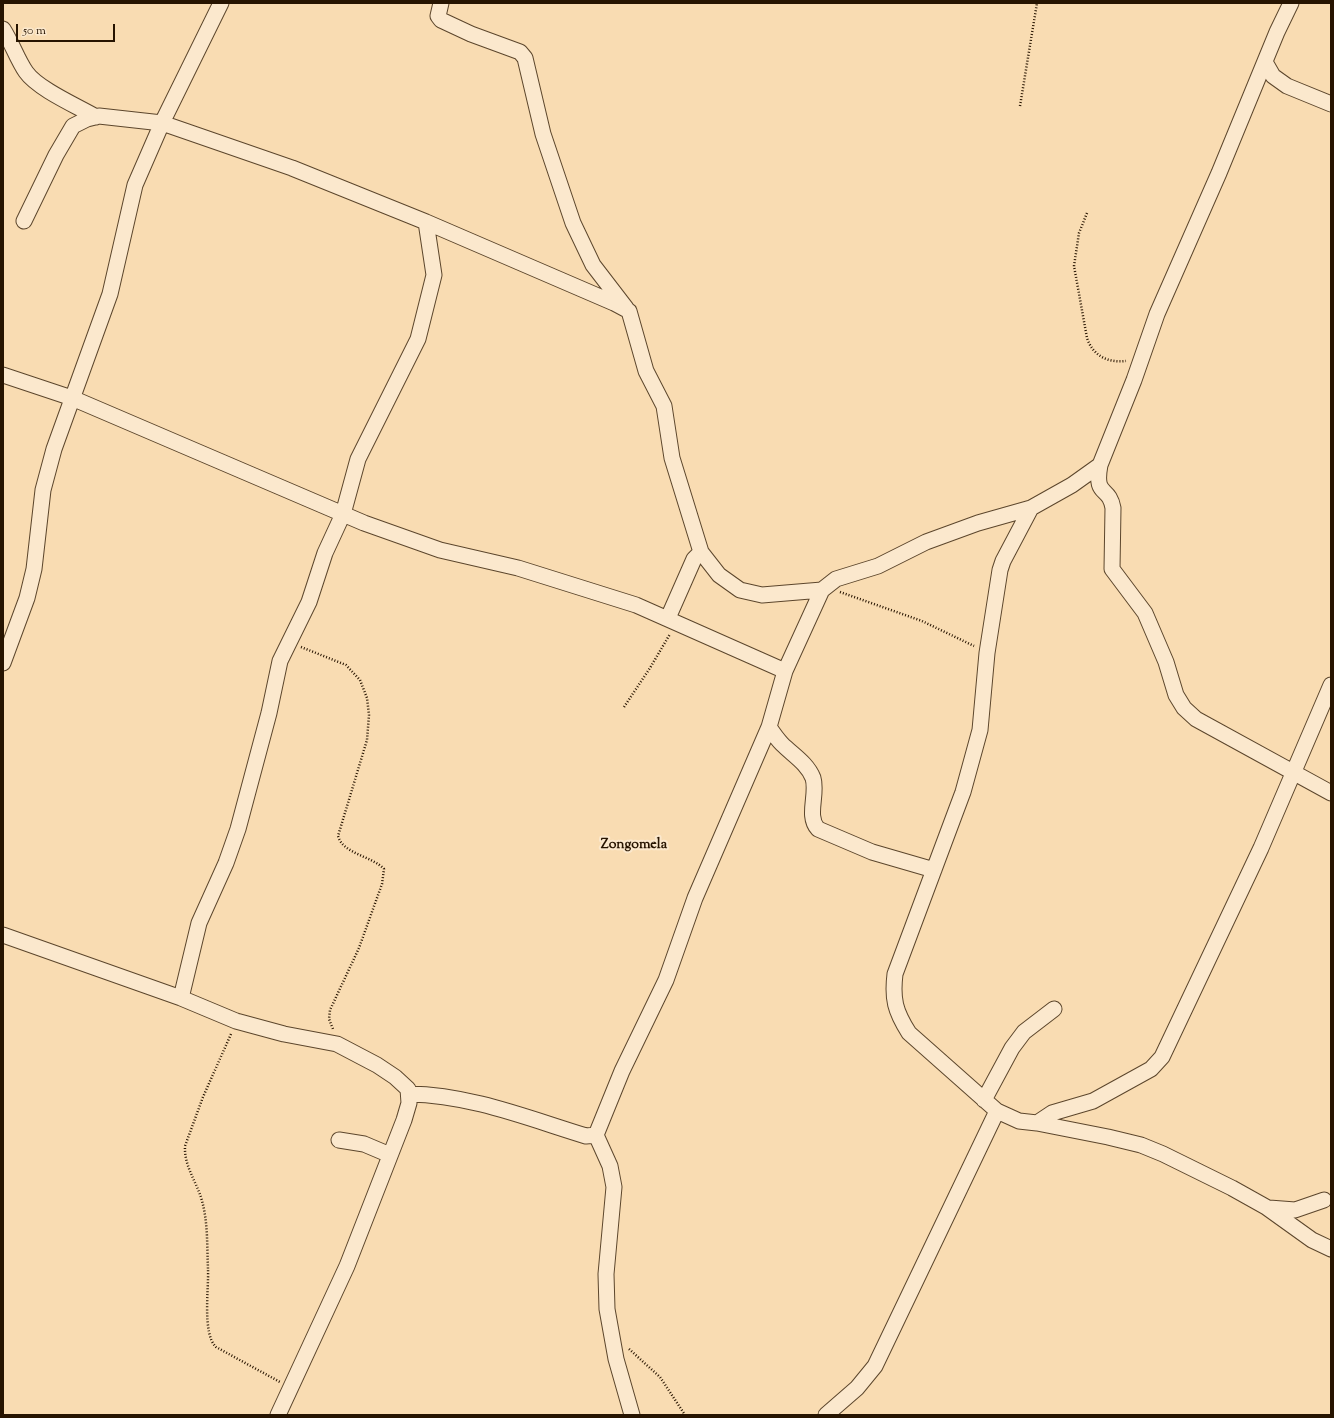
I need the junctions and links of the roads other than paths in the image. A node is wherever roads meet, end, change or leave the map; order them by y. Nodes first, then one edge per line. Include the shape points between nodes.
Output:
1 (220, 3) edge
2 (441, 3) edge
3 (1291, 3) edge
4 (3, 29) edge
5 (1265, 62) junction
6 (1331, 104) edge
7 (96, 117) junction
8 (162, 123) junction
9 (24, 221) dead end
10 (426, 222) junction
11 (629, 312) junction
12 (3, 375) edge
13 (72, 398) junction
14 (1100, 465) junction
15 (1031, 508) junction
16 (343, 514) junction
17 (701, 552) junction
18 (825, 588) junction
19 (672, 620) junction
20 (3, 663) edge
21 (785, 670) junction
22 (1331, 685) edge
23 (769, 727) junction
24 (1293, 773) junction
25 (1331, 793) edge
26 (934, 870) junction
27 (3, 935) edge
28 (181, 998) junction
29 (1054, 1008) dead end
30 (409, 1094) junction
31 (984, 1100) junction
32 (997, 1112) junction
33 (1037, 1123) junction
34 (596, 1134) junction
35 (339, 1140) dead end
36 (390, 1155) junction
37 (1324, 1200) dead end
38 (1266, 1207) junction
39 (1331, 1249) edge
40 (278, 1415) edge
41 (632, 1415) edge
42 (826, 1415) edge

1 - 8 street
2 - 11 street via 438,16 445,23 520,52 525,58 539,121 573,223 594,265
3 - 5 street
4 - 7 street via 27,73 39,84
5 - 6 street via 1273,76 1287,86
5 - 14 street via 1160,306
7 - 8 street
7 - 9 street via 81,121 69,131
8 - 10 street via 292,168
8 - 13 street via 135,185 110,294
10 - 11 street via 614,303
10 - 16 street via 434,275 426,313 411,356 358,459
11 - 17 street via 646,371 664,406 672,458
12 - 13 street
13 - 16 street
13 - 20 street via 43,490 34,569
14 - 15 street via 1072,485
14 - 24 street via 1098,484 1111,498 1113,508 1112,569 1145,613 1180,704 1196,719
15 - 18 street via 978,523 926,542 878,566 839,578
15 - 26 street via 1002,565 987,653 980,730 963,792
16 - 19 street via 440,550 518,568 636,605
16 - 28 street via 325,553 309,602 279,664 270,713 238,829 199,924
17 - 18 street via 719,575 740,590 762,595
17 - 19 street via 694,559
18 - 21 street
19 - 21 street
21 - 23 street
22 - 24 street
23 - 26 street via 781,744 803,762 812,777 815,791 813,818 818,829 872,852
23 - 34 street via 695,898 666,980 622,1070
24 - 25 street
24 - 33 street via 1248,876 1162,1057 1151,1069 1094,1101 1052,1113
26 - 31 street via 895,974 894,1003 909,1033
27 - 28 street
28 - 30 street via 236,1021 284,1034 337,1044 395,1077
29 - 31 street via 1024,1032 1012,1048
30 - 34 street via 433,1094 503,1109 586,1136
30 - 36 street via 404,1120
31 - 32 street
32 - 33 street via 1019,1121
32 - 42 street via 875,1366 857,1388
33 - 38 street via 1141,1145 1207,1175
34 - 41 street via 610,1166 615,1191 606,1274 607,1309 616,1359
35 - 36 street via 364,1144
36 - 40 street via 348,1266
37 - 38 street via 1295,1210
38 - 39 street via 1312,1240

